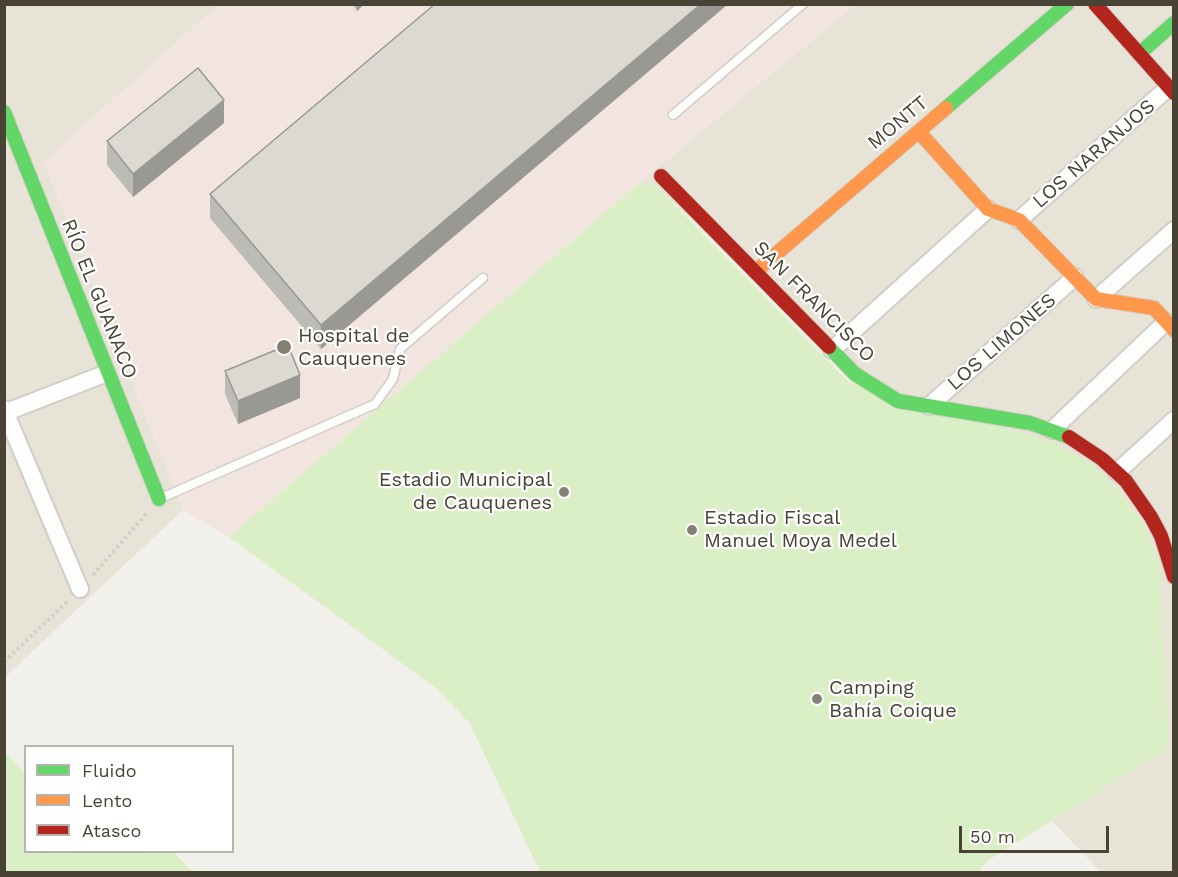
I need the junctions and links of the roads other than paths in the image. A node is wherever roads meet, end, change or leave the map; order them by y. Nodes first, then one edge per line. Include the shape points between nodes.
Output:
1 (802, 4) edge
2 (1068, 4) edge
3 (1095, 4) edge
4 (1173, 23) edge
5 (1139, 54) junction
6 (1171, 90) edge
7 (4, 112) edge
8 (673, 115) dead end
9 (919, 132) junction
10 (661, 176) dead end
11 (988, 209) junction
12 (1018, 220) junction
13 (1173, 230) edge
14 (755, 272) junction
15 (1075, 277) junction
16 (483, 278) dead end
17 (1096, 298) junction
18 (1170, 326) edge
19 (832, 350) junction
20 (107, 373) junction
21 (929, 406) junction
22 (5, 411) edge
23 (1173, 420) edge
24 (1052, 430) junction
25 (1117, 472) junction
26 (159, 499) joint
27 (1173, 577) edge
28 (80, 589) dead end

1 - 8 lane
2 - 9 street, MONTT
3 - 5 street
4 - 5 street
5 - 6 street
6 - 12 street, LOS NARANJOS
7 - 20 street, RÍO EL GUANACO
9 - 11 street
9 - 14 street, MONTT
10 - 14 street, SAN FRANCISCO
11 - 12 street
11 - 19 street
12 - 15 street
13 - 17 street
14 - 19 street, SAN FRANCISCO
15 - 17 street
15 - 21 street, LOS LIMONES
16 - 26 lane via 400,349 393,379 375,404
17 - 18 street via 1154,308
18 - 24 street
19 - 21 street, SAN FRANCISCO via 855,374 898,401
20 - 22 street
20 - 26 street, RÍO EL GUANACO
21 - 24 street, SAN FRANCISCO
22 - 28 street
23 - 25 street
24 - 25 street, SAN FRANCISCO via 1086,448
25 - 27 street, SAN FRANCISCO via 1151,517

